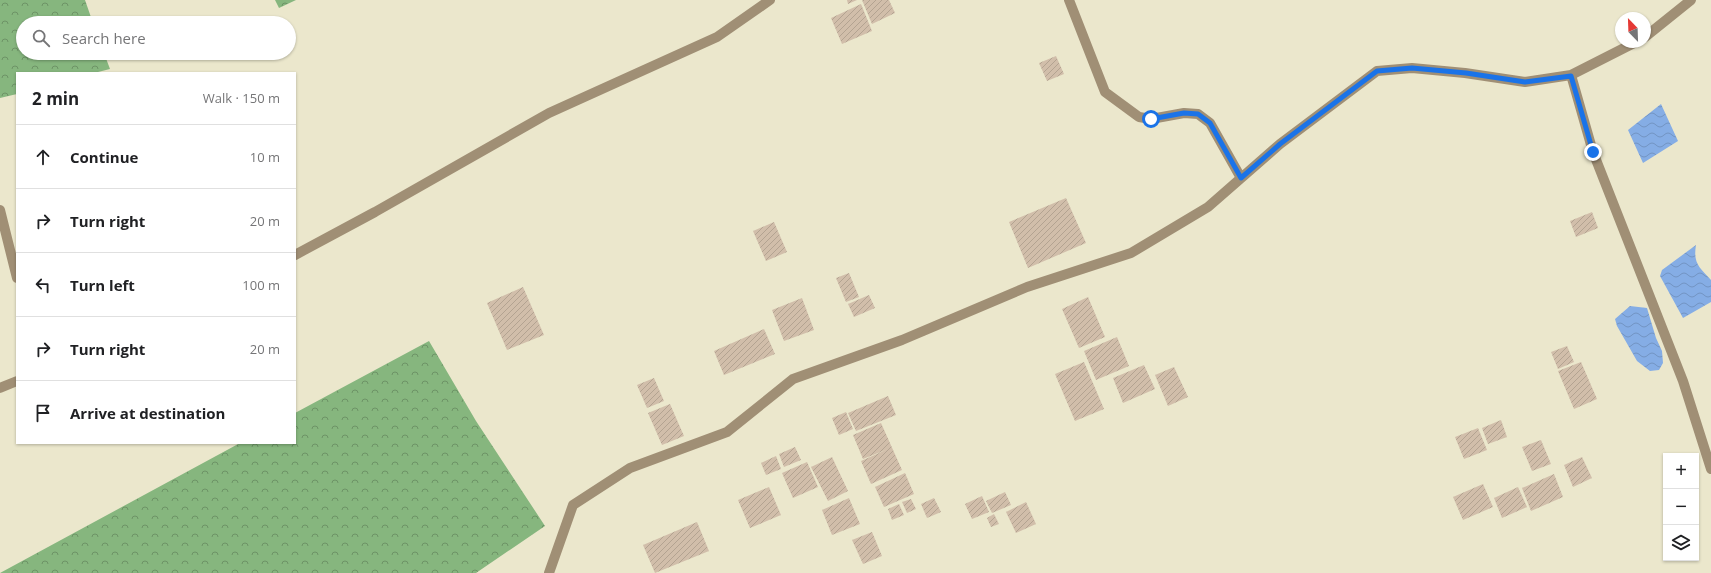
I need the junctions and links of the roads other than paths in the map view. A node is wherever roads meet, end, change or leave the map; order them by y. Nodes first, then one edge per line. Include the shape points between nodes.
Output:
1 (770, 0) edge
2 (1069, 0) edge
3 (1691, 0) edge
4 (1651, 32) edge
5 (1625, 48) edge
6 (1571, 76) junction
7 (1241, 178) junction
8 (0, 210) edge
9 (296, 255) edge
10 (16, 274) edge
11 (16, 381) edge
12 (0, 388) edge
13 (1711, 469) edge
14 (548, 573) edge

1 - 9 street via 717,37 549,113
2 - 7 street via 1105,92 1139,117 1151,119 1184,113 1198,114 1210,123
3 - 4 street
5 - 6 street
6 - 7 street via 1525,82 1412,68 1377,71 1280,144
6 - 13 street via 1593,152 1683,381
7 - 14 street via 1208,207 1131,254 1027,286 902,340 793,379 727,432 630,468 573,505
8 - 10 street
11 - 12 street

